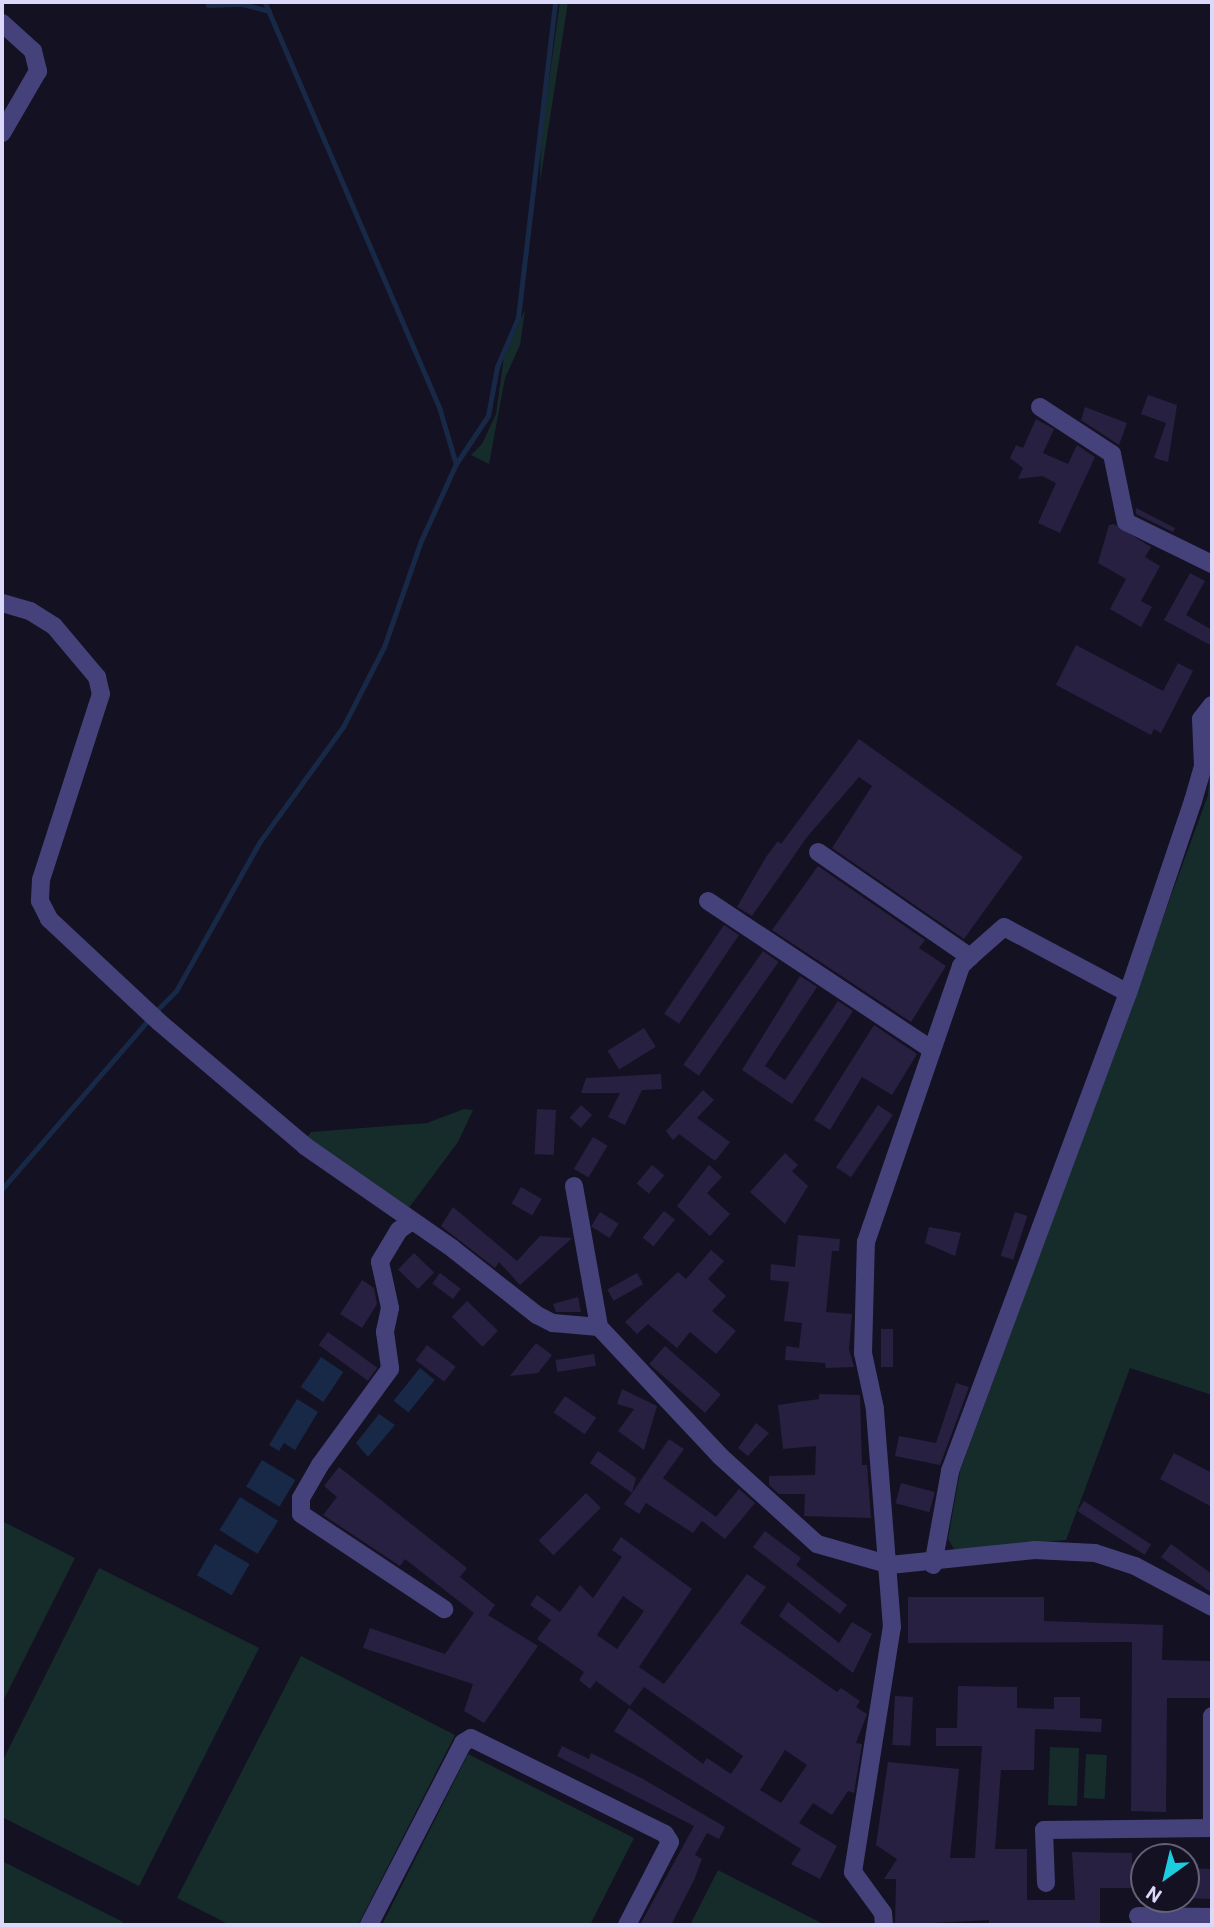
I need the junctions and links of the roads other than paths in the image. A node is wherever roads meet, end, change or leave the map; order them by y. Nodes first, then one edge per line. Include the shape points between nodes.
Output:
1 (2, 23) edge
2 (2, 133) edge
3 (1040, 407) dead end
4 (1212, 564) edge
5 (2, 603) edge
6 (1212, 705) edge
7 (818, 852) dead end
8 (708, 901) dead end
9 (970, 957) junction
10 (1128, 993) junction
11 (932, 1050) junction
12 (574, 1186) dead end
13 (412, 1221) junction
14 (599, 1327) junction
15 (890, 1565) junction
16 (933, 1565) junction
17 (1212, 1607) edge
18 (444, 1609) dead end
19 (1212, 1716) edge
20 (1212, 1828) edge
21 (1046, 1882) dead end
22 (1138, 1916) dead end
23 (1212, 1917) edge
24 (369, 1925) edge
25 (627, 1925) edge
26 (884, 1925) edge

1 - 2 street via 33,51 38,71
3 - 4 street via 1112,454 1126,522
5 - 13 street via 30,611 54,626 97,677 101,694 66,791 40,901 50,919 150,1014 305,1146
6 - 10 street via 1201,719 1203,766 1193,801
7 - 9 street
8 - 11 street
9 - 10 street via 1004,927
9 - 11 street via 961,966
10 - 16 street via 950,1471
11 - 15 street via 866,1242 863,1353 875,1409
12 - 14 street
13 - 14 street via 537,1315 553,1323
13 - 18 street via 399,1230 380,1262 390,1308 385,1332 390,1369 320,1465 301,1498 301,1514
14 - 15 street via 798,1529 838,1552
15 - 16 street
15 - 26 street via 892,1627 853,1872 883,1913
16 - 17 street via 1034,1550 1095,1553 1135,1566
19 - 20 street
20 - 21 street via 1044,1830
22 - 23 street
24 - 25 street via 463,1743 471,1738 664,1834 670,1842

